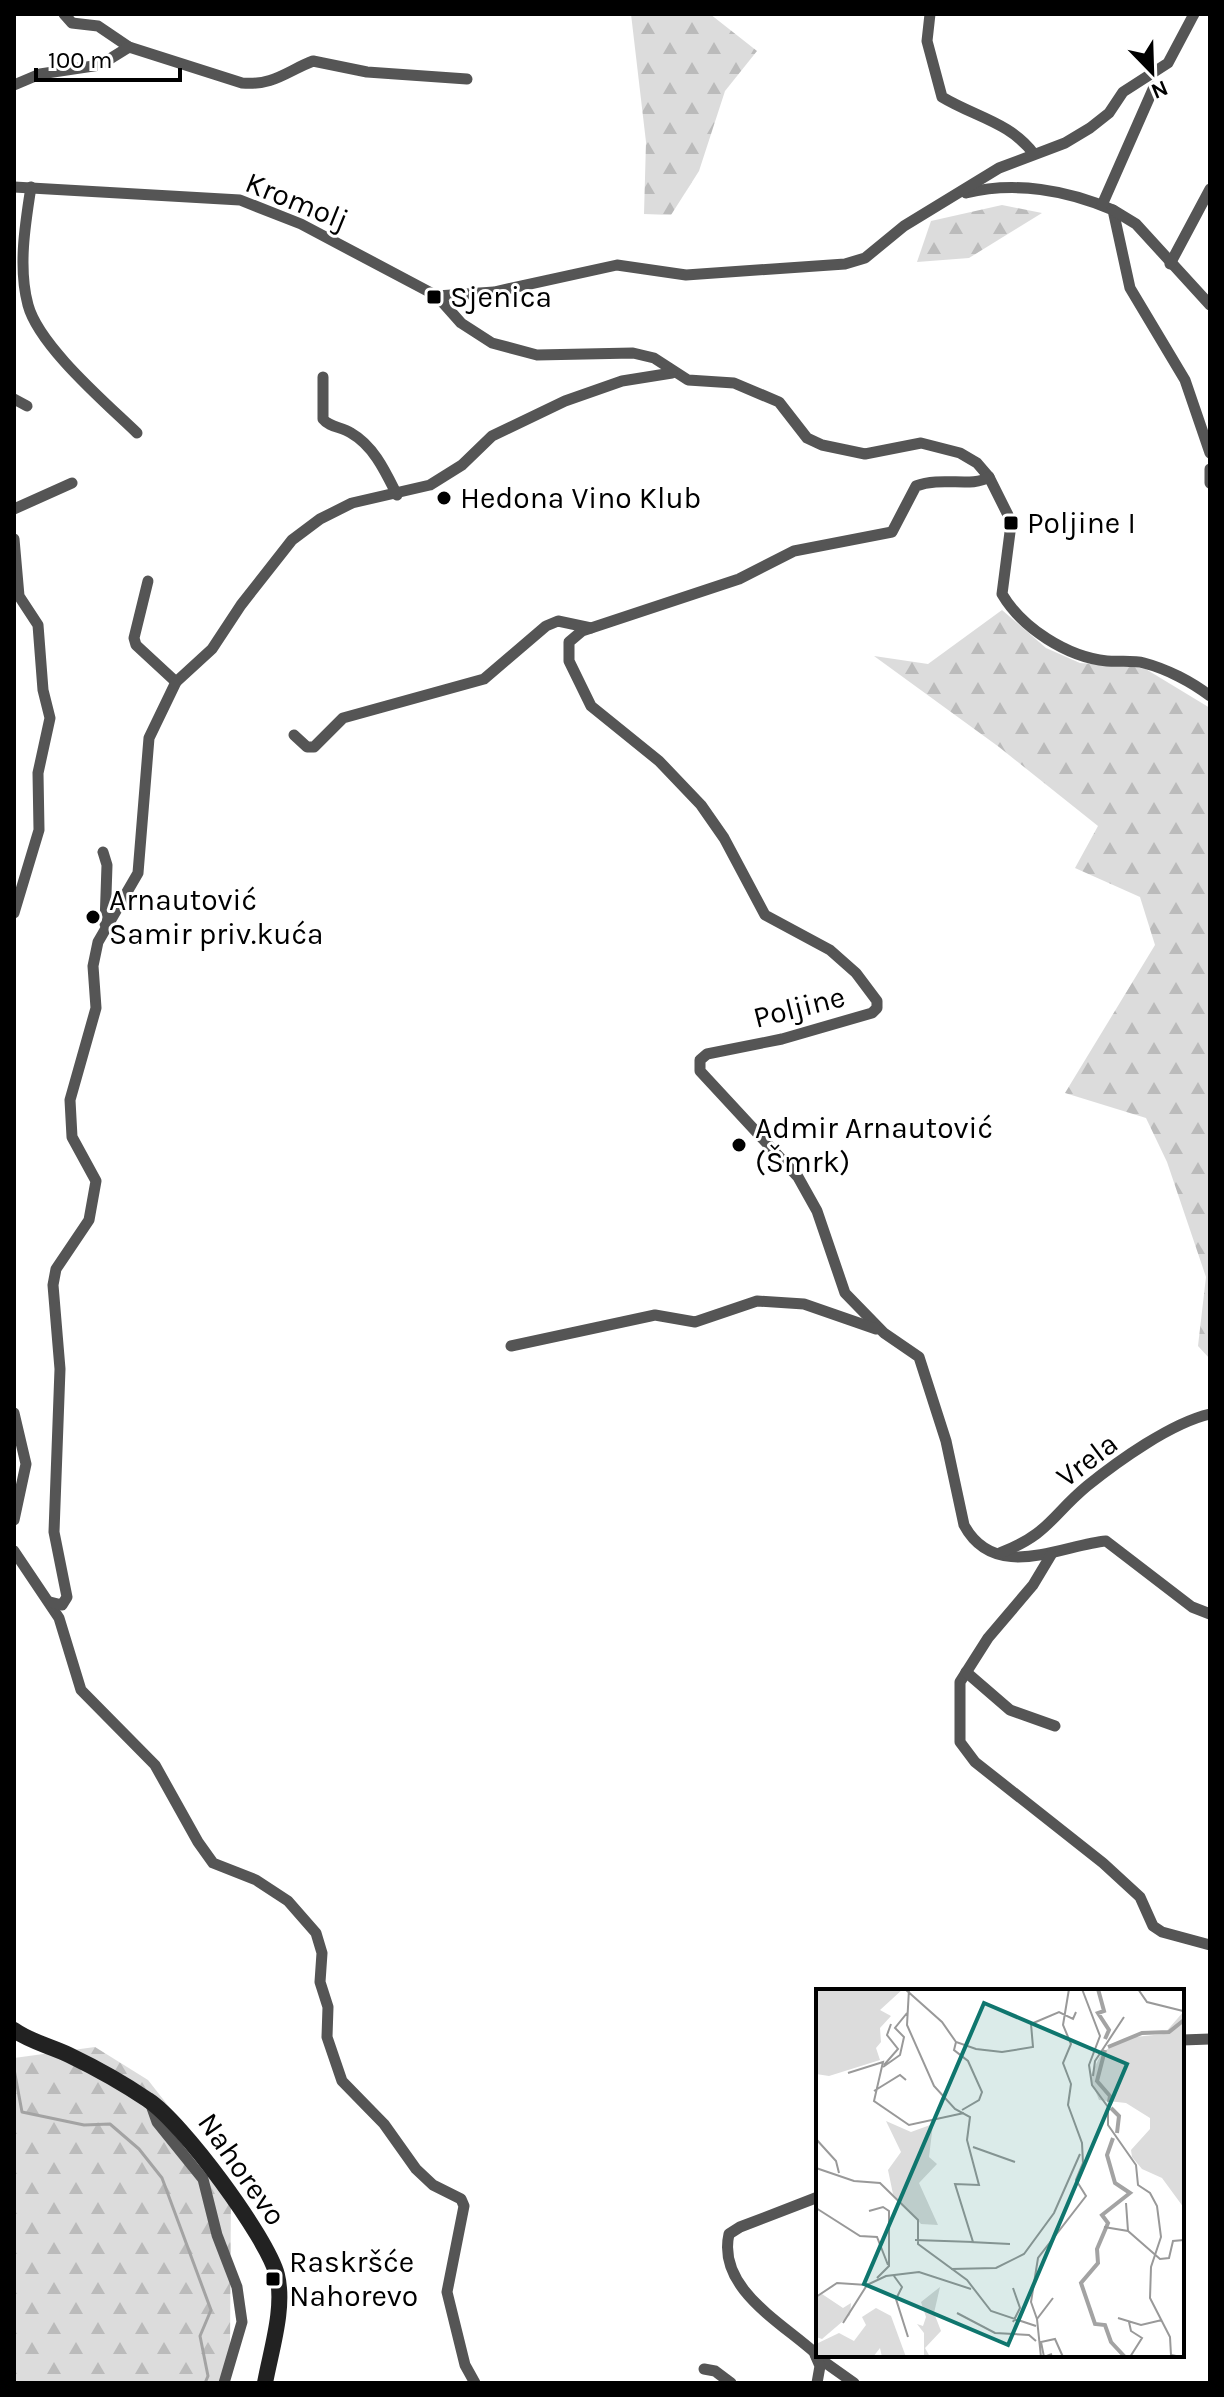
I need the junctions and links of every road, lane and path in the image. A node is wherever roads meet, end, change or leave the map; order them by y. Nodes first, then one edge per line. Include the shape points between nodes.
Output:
1 (64, 14) edge
2 (930, 14) edge
3 (1194, 14) edge
4 (129, 47) junction
5 (467, 79) dead end
6 (14, 85) edge
7 (1154, 87) dead end
8 (1034, 154) junction
9 (14, 187) edge
10 (31, 187) junction
11 (1210, 189) edge
12 (959, 194) junction
13 (1107, 208) junction
14 (1170, 264) junction
15 (437, 296) junction
16 (1210, 305) edge
17 (672, 373) junction
18 (323, 377) dead end
19 (14, 399) edge
20 (27, 406) dead end
21 (137, 433) dead end
22 (1210, 453) edge
23 (1210, 469) edge
24 (989, 477) junction
25 (72, 483) dead end
26 (1210, 483) edge
27 (397, 495) junction
28 (14, 509) edge
29 (14, 539) edge
30 (148, 581) dead end
31 (18, 608) edge
32 (591, 628) junction
33 (176, 682) junction
34 (1210, 696) edge
35 (294, 735) dead end
36 (103, 852) dead end
37 (14, 913) edge
38 (105, 929) junction
39 (884, 1333) junction
40 (511, 1346) dead end
41 (14, 1413) edge
42 (1210, 1414) edge
43 (14, 1520) edge
44 (14, 1551) edge
45 (1000, 1553) junction
46 (1051, 1555) junction
47 (50, 1602) junction
48 (1210, 1614) edge
49 (966, 1672) junction
50 (1055, 1726) dead end
51 (1210, 1945) edge
52 (14, 2030) edge
53 (1210, 2039) edge
54 (1184, 2040) edge
55 (149, 2100) junction
56 (816, 2198) edge
57 (816, 2356) edge
58 (816, 2357) edge
59 (817, 2357) edge
60 (704, 2369) dead end
61 (224, 2383) edge
62 (265, 2383) edge
63 (475, 2383) edge
64 (731, 2383) edge
65 (817, 2383) edge
66 (854, 2383) edge

1 - 4 street via 72,23 98,26
2 - 8 street via 927,41 942,97 1022,138
3 - 8 street via 1168,63 1123,92 1090,128
4 - 5 street via 260,85 313,61 367,72
4 - 6 street via 100,65 40,74
7 - 13 street
8 - 12 street via 999,168
9 - 10 street, Kromolj
10 - 15 street, Kromolj via 240,200 312,229
10 - 21 street via 24,258 28,307 70,368
11 - 14 street
12 - 13 street via 1045,189
12 - 15 street via 904,226 865,258 845,264 686,275 617,265 494,292
13 - 14 street via 1136,224
13 - 22 street via 1130,288 1185,380
14 - 16 street
15 - 17 street via 461,323 492,343 537,355 633,353 654,358
17 - 24 street via 688,380 734,383 765,395 779,402 807,438 822,445 865,454 921,443 960,453
17 - 27 street via 622,381 565,401 492,436 462,465 430,485
18 - 27 street via 326,424 353,433 380,462
19 - 20 street
23 - 26 street
24 - 32 street via 973,483 931,480 916,486 892,532 794,551 739,579
24 - 34 street via 1004,504 1010,532 1002,594 1035,631 1104,661 1143,662
25 - 28 street
27 - 33 street via 352,503 292,540 212,649
29 - 31 street
30 - 33 street via 134,638
31 - 37 street via 38,625 50,718 38,773 39,830
32 - 35 street via 558,621 546,626 484,679 343,718 314,747
32 - 39 street, Poljine via 569,642 569,661 591,706 659,761 701,805 765,915 830,950 877,1001 872,1013 707,1054 700,1060 700,1071 798,1177 817,1211 845,1293
33 - 38 street via 149,738 138,873
36 - 38 street
38 - 47 street via 93,966 96,1008 70,1100 72,1137 93,1170 94,1201 89,1220 56,1269 53,1285 60,1369 54,1532 67,1597 62,1605
39 - 40 street via 804,1304 757,1301 695,1322 655,1315
39 - 45 street, Poljine via 919,1357 926,1369 964,1525 970,1536
41 - 43 street via 26,1464
42 - 45 street, Vrela via 1184,1423 1120,1463 1034,1538
44 - 47 street
45 - 46 street
46 - 48 street via 1106,1541 1192,1607
46 - 49 street
47 - 63 street via 66,1634 81,1690 155,1765 213,1863 256,1880 288,1901 316,1933 328,2007 327,2037 342,2081 384,2124 416,2169 461,2199 464,2206 447,2292 465,2365
49 - 50 street via 1010,1710
49 - 51 street via 960,1682 957,1725 964,1751 1140,1897 1153,1926
52 - 55 street, Nahorevo
53 - 54 street
55 - 61 street via 157,2122 203,2179 237,2287 242,2322
55 - 62 street, Nahorevo via 187,2135 277,2274 277,2315
56 - 57 street via 740,2227 729,2234 726,2246 734,2280
58 - 65 street
59 - 66 street
60 - 64 street

